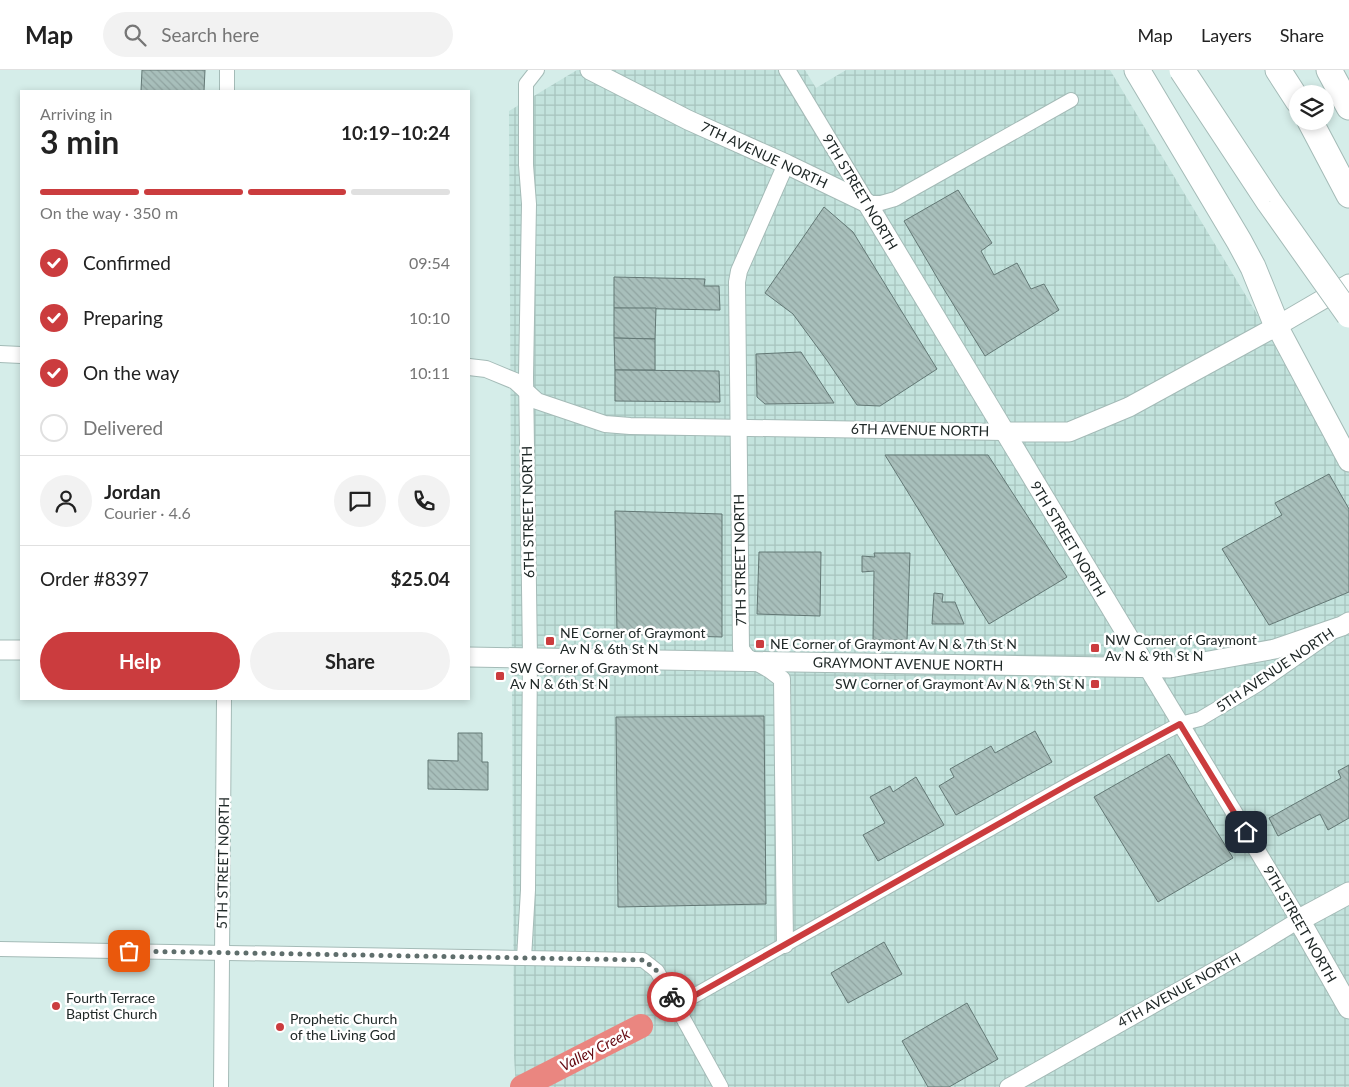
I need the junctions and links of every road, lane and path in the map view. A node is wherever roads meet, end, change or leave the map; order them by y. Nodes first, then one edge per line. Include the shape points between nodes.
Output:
1 (226, 70) edge
2 (537, 70) edge
3 (590, 70) edge
4 (787, 70) edge
5 (1137, 70) edge
6 (1182, 70) edge
7 (1278, 70) edge
8 (1329, 70) edge
9 (1289, 87) edge
10 (226, 90) edge
11 (1071, 100) dead end
12 (1349, 107) edge
13 (1315, 130) edge
14 (786, 164) junction
15 (1349, 195) edge
16 (867, 203) junction
17 (1349, 284) edge
18 (1349, 315) edge
19 (1277, 326) junction
20 (0, 354) edge
21 (20, 355) edge
22 (470, 367) edge
23 (526, 391) junction
24 (739, 428) junction
25 (1004, 432) junction
26 (1349, 461) edge
27 (1345, 624) edge
28 (0, 650) edge
29 (20, 650) edge
30 (470, 657) edge
31 (530, 658) junction
32 (754, 662) junction
33 (1147, 668) junction
34 (224, 700) edge
35 (1180, 724) junction
36 (1349, 892) edge
37 (1299, 920) junction
38 (785, 945) junction
39 (0, 949) edge
40 (223, 953) junction
41 (524, 958) junction
42 (676, 1006) junction
43 (1349, 1008) edge
44 (221, 1087) edge
45 (721, 1087) edge
46 (1008, 1087) edge

1 - 10 street
2 - 23 street, 6TH STREET NORTH via 526,84
3 - 14 main road, 7TH AVENUE NORTH via 688,120
4 - 16 street, 9TH STREET NORTH
5 - 19 highway via 1239,241
6 - 18 highway, bridge
7 - 9 highway
8 - 12 highway
11 - 16 street via 895,199
13 - 15 highway
14 - 16 main road, 7TH AVENUE NORTH
14 - 24 street, 7TH STREET NORTH via 737,282
16 - 25 main road, 9TH STREET NORTH
17 - 19 main road, 6TH AVENUE NORTH
19 - 25 main road, 6TH AVENUE NORTH via 1128,407 1069,432
19 - 26 main road
20 - 21 street
22 - 23 street, 6TH AVENUE NORTH via 486,369 515,381
23 - 24 street, 6TH AVENUE NORTH via 537,401 604,424
23 - 31 street, 6TH STREET NORTH
24 - 25 street, 6TH AVENUE NORTH
24 - 32 street, 7TH STREET NORTH via 741,649
25 - 33 main road, 9TH STREET NORTH
27 - 33 main road, GRAYMONT AVENUE NORTH via 1275,649 1170,668
27 - 35 street, 5TH AVENUE NORTH via 1257,685 1200,719
28 - 29 main road
30 - 31 main road, GRAYMONT AVENUE NORTH
31 - 32 main road, GRAYMONT AVENUE NORTH
31 - 41 street, 6TH STREET NORTH via 528,890
32 - 33 main road, GRAYMONT AVENUE NORTH
32 - 38 street, 7TH STREET NORTH via 782,679
33 - 35 street, 9TH STREET NORTH
34 - 40 street, 5TH STREET NORTH
35 - 37 street, 9TH STREET NORTH
35 - 38 street, 5TH AVENUE NORTH
36 - 37 main road, 4TH AVENUE NORTH
37 - 43 main road, 9TH STREET NORTH
37 - 46 street, 4TH AVENUE NORTH
38 - 42 street, 5TH AVENUE NORTH
39 - 40 street
40 - 41 street
40 - 44 street, 5TH STREET NORTH
41 - 42 street via 644,960 657,971
42 - 45 street

